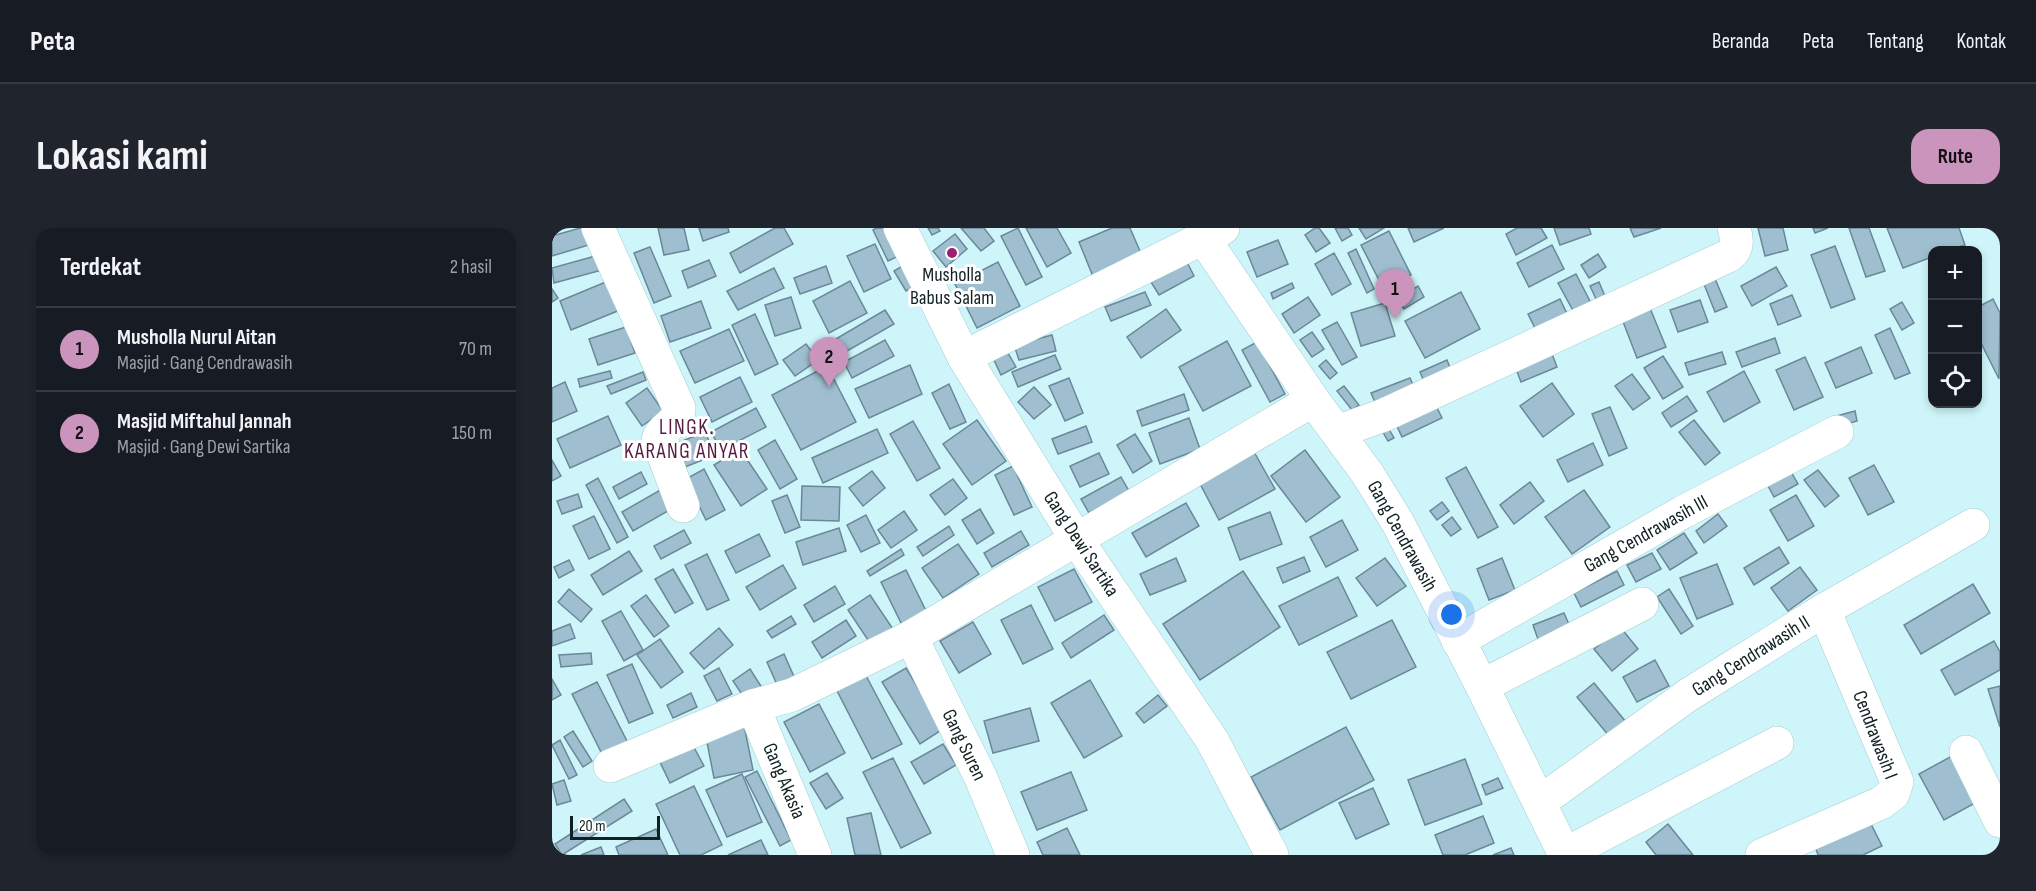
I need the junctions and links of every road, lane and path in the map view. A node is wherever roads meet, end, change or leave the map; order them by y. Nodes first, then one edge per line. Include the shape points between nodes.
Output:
1 (598, 228) edge
2 (900, 228) edge
3 (1734, 228) edge
4 (1213, 233) edge
5 (964, 357) junction
6 (1314, 400) junction
7 (1337, 432) junction
8 (1838, 432) dead end
9 (683, 506) dead end
10 (1973, 525) dead end
11 (1077, 540) junction
12 (1642, 604) dead end
13 (1824, 610) junction
14 (910, 637) junction
15 (1458, 641) junction
16 (1482, 686) junction
17 (753, 706) junction
18 (1777, 742) dead end
19 (1966, 752) dead end
20 (610, 766) dead end
21 (1540, 802) junction
22 (2000, 821) edge
23 (815, 855) edge
24 (1013, 855) edge
25 (1272, 855) edge
26 (1565, 855) edge
27 (1762, 855) edge

1 - 9 street via 680,408 676,421 658,440
2 - 5 street, Gang Dewi Sartika
3 - 7 street via 1735,250 1728,256 1384,415
4 - 5 street
4 - 6 street, Gang Cendrawasih
5 - 11 street, Gang Dewi Sartika
6 - 7 street, Gang Cendrawasih
6 - 11 street
7 - 15 street, Gang Cendrawasih via 1368,473 1398,524
8 - 15 street, Gang Cendrawasih III via 1683,512
10 - 13 street, Gang Cendrawasih II
11 - 14 street
11 - 25 street, Gang Dewi Sartika via 1212,740
12 - 16 street
13 - 21 street, Gang Cendrawasih II via 1688,695
13 - 27 street, Cendrawasih I via 1897,782 1893,794 1881,803
14 - 17 street via 792,695
14 - 24 street, Gang Suren via 980,776
15 - 16 street, Gang Cendrawasih
16 - 21 street, Gang Cendrawasih
17 - 20 street
17 - 23 street, Gang Akasia
18 - 26 street
19 - 22 street
21 - 26 street, Gang Cendrawasih

